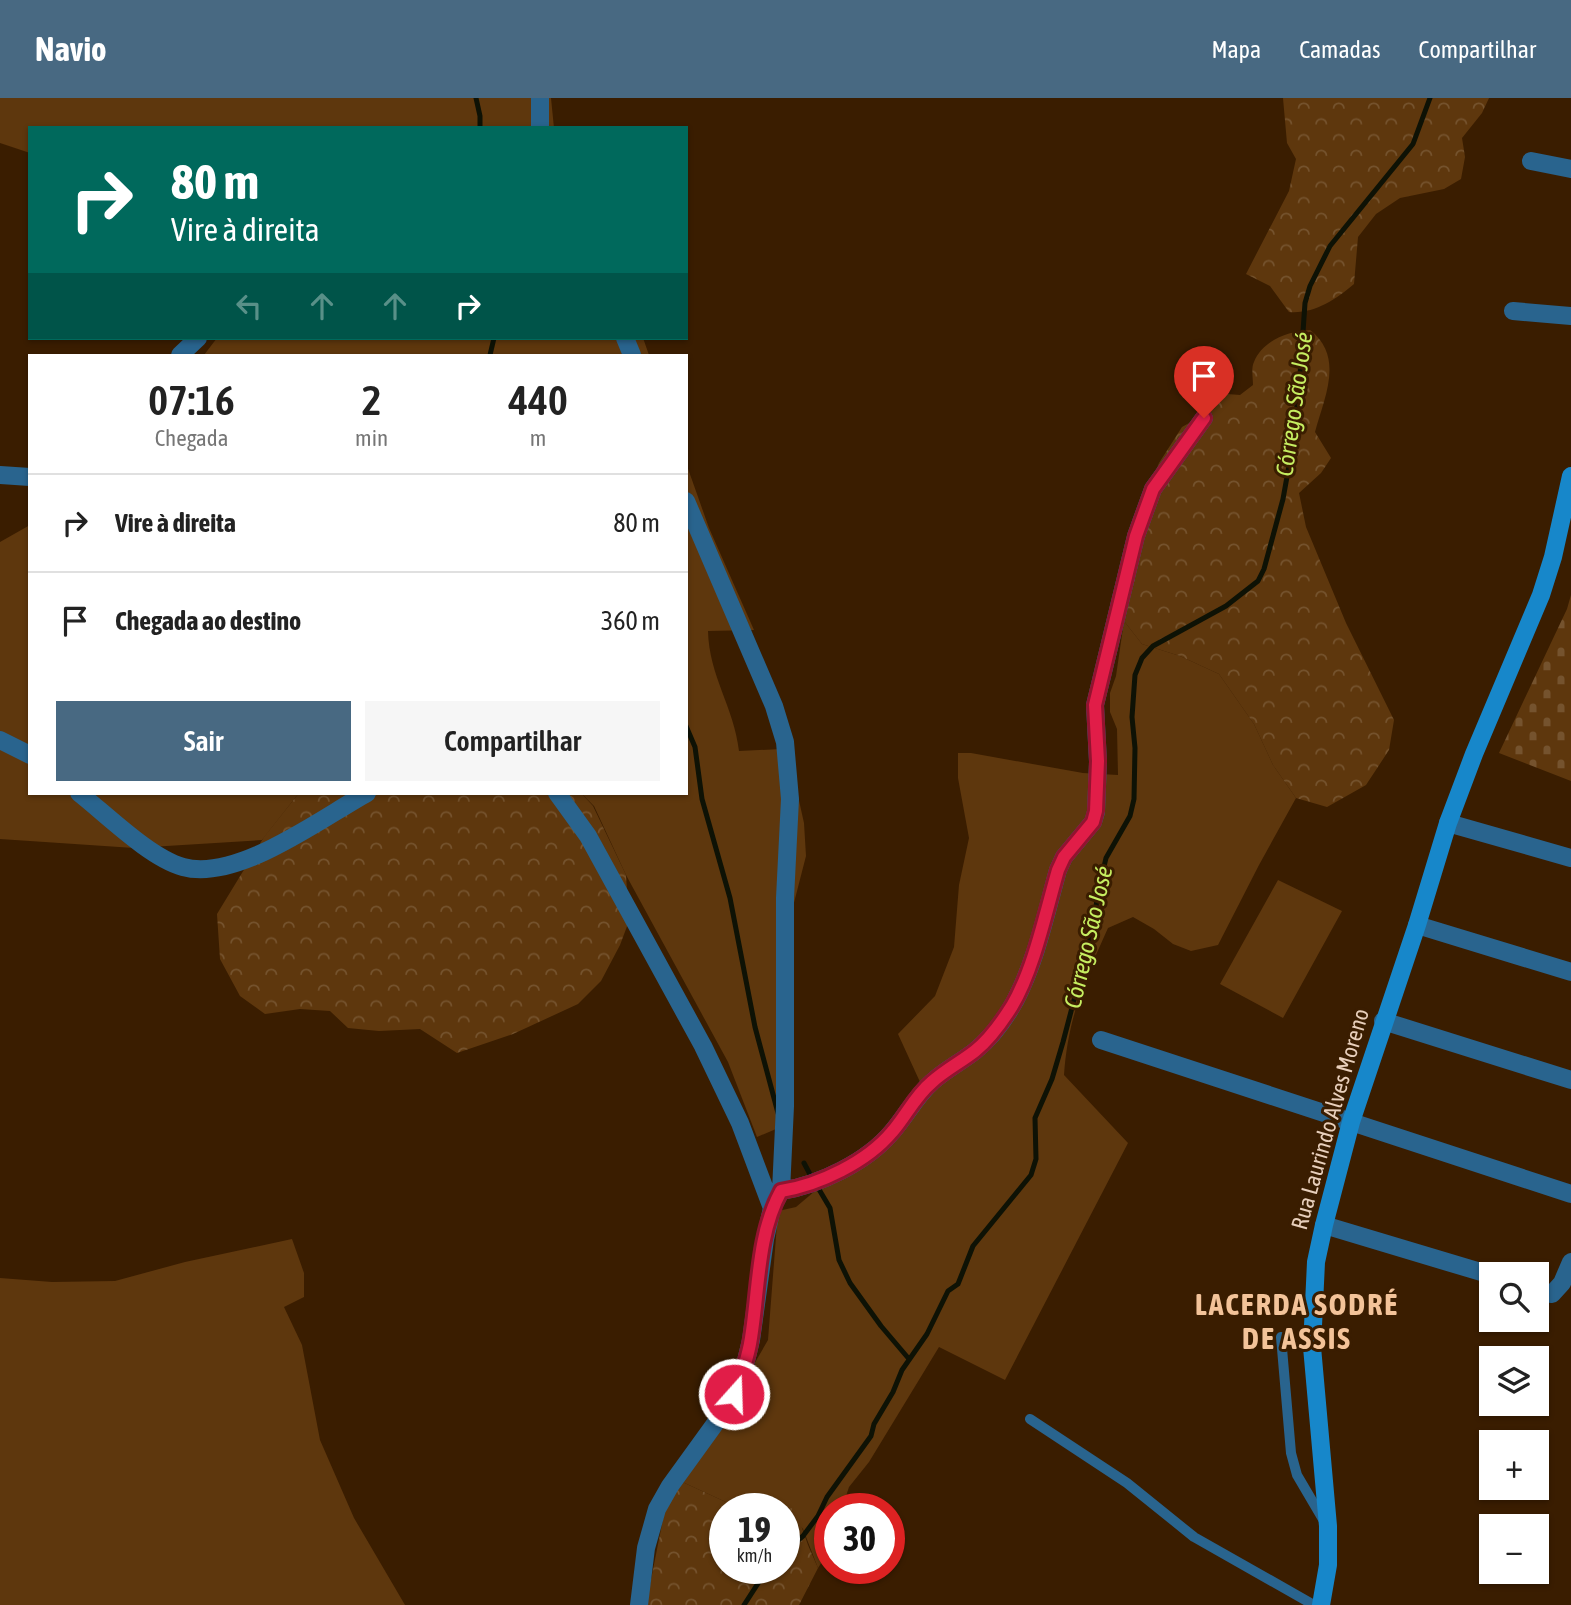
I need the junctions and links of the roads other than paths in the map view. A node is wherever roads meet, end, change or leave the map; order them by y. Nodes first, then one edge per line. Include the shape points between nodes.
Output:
1 (540, 98) edge
2 (540, 126) edge
3 (1531, 161) dead end
4 (1571, 169) edge
5 (1513, 310) dead end
6 (1571, 316) edge
7 (196, 340) edge
8 (181, 354) edge
9 (1204, 418) dead end
10 (0, 475) edge
11 (1571, 476) edge
12 (28, 477) edge
13 (688, 506) edge
14 (0, 740) edge
15 (28, 754) edge
16 (82, 795) edge
17 (364, 795) edge
18 (558, 795) edge
19 (1448, 823) junction
20 (1571, 859) edge
21 (1417, 925) junction
22 (1571, 972) edge
23 (1383, 1021) junction
24 (1101, 1040) dead end
25 (1571, 1080) edge
26 (1351, 1122) junction
27 (781, 1191) junction
28 (1571, 1194) edge
29 (772, 1208) junction
30 (1324, 1225) junction
31 (1571, 1262) edge
32 (1479, 1271) edge
33 (1549, 1294) edge
34 (1281, 1336) dead end
35 (1030, 1419) dead end
36 (1328, 1526) junction
37 (639, 1605) edge
38 (1314, 1605) edge
39 (1321, 1605) edge

1 - 2 street
3 - 4 street
5 - 6 street
7 - 8 street
9 - 27 street via 1153,489 1136,536 1095,705 1096,811 1058,870 1014,1003 990,1036 930,1083 892,1133 872,1150 830,1176
10 - 12 street
11 - 19 street, Rua Laurindo Alves Moreno via 1541,595
13 - 27 street via 774,706 789,768
14 - 15 street
16 - 17 street via 161,856 183,867 208,870 234,865 283,842
18 - 29 street via 588,836 715,1068
19 - 20 street
19 - 21 street, Rua Laurindo Alves Moreno
21 - 22 street
21 - 23 street, Rua Laurindo Alves Moreno
23 - 25 street
23 - 26 street, Rua Laurindo Alves Moreno
24 - 26 street
26 - 28 street
26 - 30 street, Rua Laurindo Alves Moreno
27 - 29 street
29 - 37 street via 744,1369 734,1394 657,1509 646,1548
30 - 32 street
30 - 36 street, Rua Laurindo Alves Moreno via 1316,1262 1312,1347
31 - 33 street via 1557,1290
34 - 36 lane via 1291,1452 1297,1475
35 - 38 lane via 1127,1483 1194,1537
36 - 39 street, Rua Laurindo Alves Moreno

